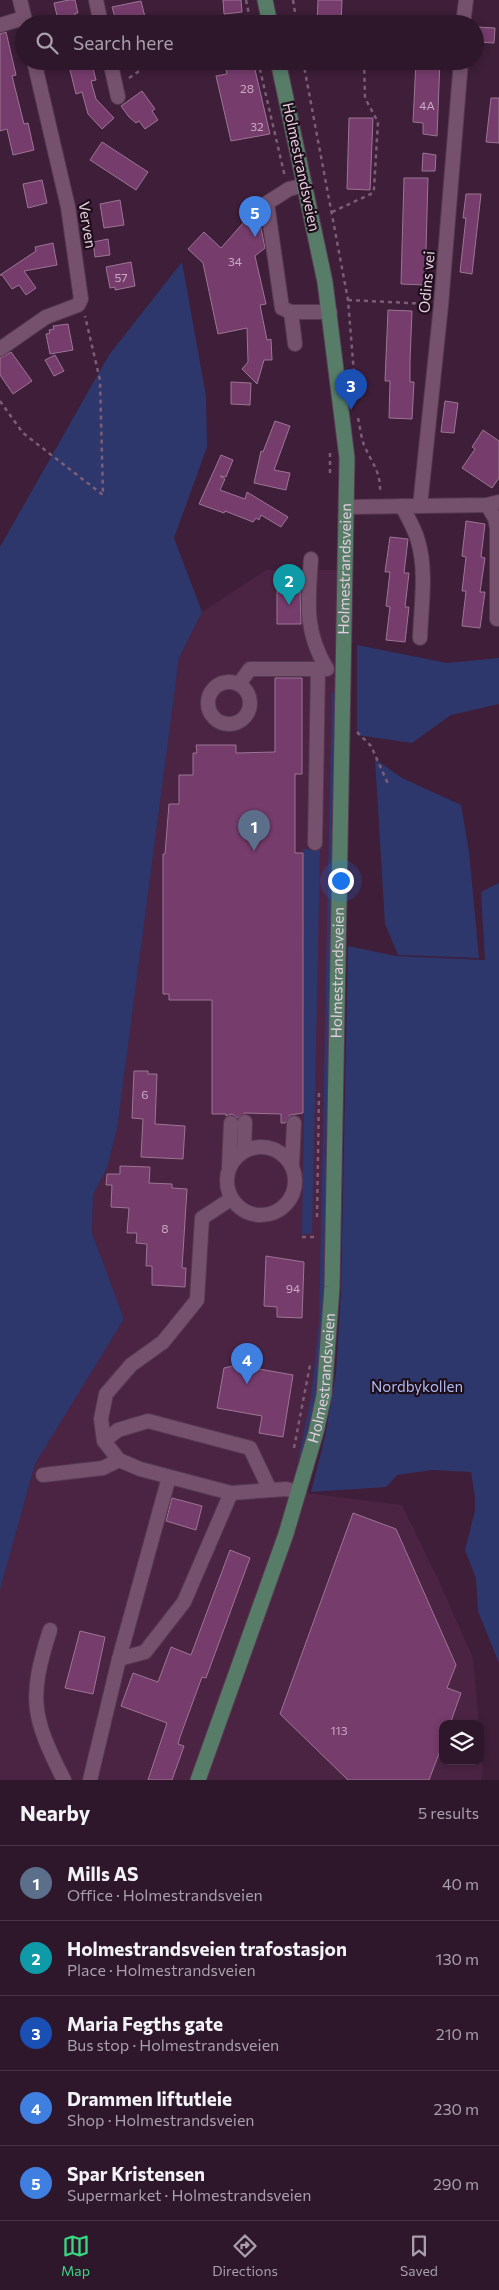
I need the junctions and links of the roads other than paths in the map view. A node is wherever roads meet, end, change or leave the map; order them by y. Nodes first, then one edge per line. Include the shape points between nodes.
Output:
1 (20, 0) edge
2 (96, 0) edge
3 (265, 0) edge
4 (466, 0) edge
5 (24, 15) edge
6 (99, 15) edge
7 (268, 15) edge
8 (464, 15) edge
9 (15, 23) edge
10 (0, 25) edge
11 (36, 70) edge
12 (112, 70) edge
13 (280, 70) edge
14 (460, 70) edge
15 (117, 92) road end
16 (305, 185) junction
17 (291, 312) junction
18 (330, 312) junction
19 (295, 344) dead end
20 (0, 349) edge
21 (493, 503) edge
22 (402, 506) junction
23 (420, 506) junction
24 (347, 507) junction
25 (312, 559) dead end
26 (496, 619) dead end
27 (420, 638) dead end
28 (323, 669) junction
29 (344, 669) junction
30 (239, 684) dead end
31 (315, 843) dead end
32 (290, 1123) dead end
33 (236, 1158) junction
34 (289, 1162) junction
35 (230, 1199) junction
36 (104, 1441) junction
37 (119, 1460) junction
38 (43, 1475) dead end
39 (169, 1476) junction
40 (270, 1490) junction
41 (299, 1492) junction
42 (231, 1493) junction
43 (50, 1630) dead end
44 (119, 1658) junction
45 (64, 1780) edge
46 (90, 1780) edge
47 (198, 1780) edge

1 - 5 street
2 - 6 street
3 - 7 main road
4 - 8 street
9 - 10 street
11 - 20 street, Verven via 68,207 81,299 78,305 46,317
12 - 15 street
13 - 16 main road, Holmestrandsveien
14 - 23 street, Odins vei
16 - 17 street via 264,198 282,308
16 - 18 main road, Holmestrandsveien
17 - 18 street
17 - 19 street
18 - 24 main road, Holmestrandsveien via 347,458
21 - 23 street
21 - 26 street via 497,528
22 - 23 street
22 - 24 street
22 - 27 street via 415,532 421,554
24 - 29 main road, Holmestrandsveien
25 - 28 street via 309,627
28 - 29 street
28 - 30 street via 250,669
28 - 31 street
29 - 41 main road, Holmestrandsveien via 331,1296 324,1395
32 - 34 street
33 - 33 street via 238,1123
33 - 34 street via 254,1147 265,1147 275,1150
33 - 35 street via 226,1178
34 - 35 street via 296,1178 290,1201 281,1210 258,1216 237,1207
35 - 36 street via 202,1218 197,1300 163,1342 131,1365 106,1394 100,1419
36 - 37 street
36 - 40 street via 118,1430 148,1421 250,1448
37 - 38 street via 102,1468
37 - 39 street
39 - 42 street
39 - 44 street
40 - 41 street
40 - 42 street
41 - 47 main road, Holmestrandsveien via 246,1652
42 - 44 street via 184,1602 145,1652
43 - 45 street via 35,1686 36,1715
44 - 46 street

